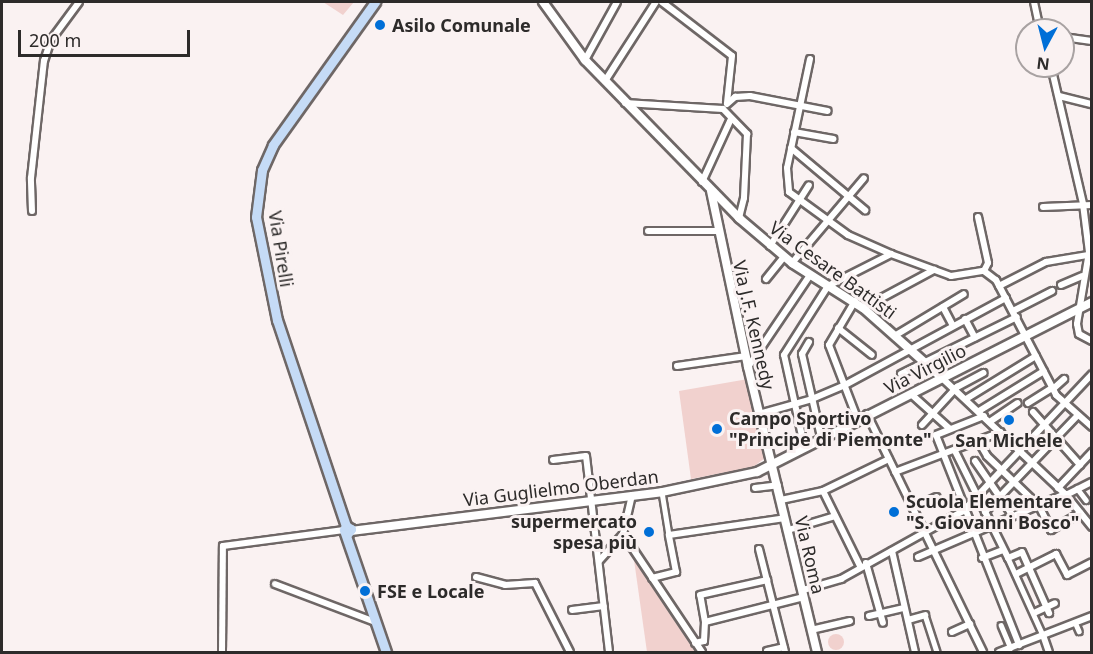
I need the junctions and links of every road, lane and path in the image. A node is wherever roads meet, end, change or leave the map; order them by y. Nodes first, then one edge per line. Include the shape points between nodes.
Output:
1 (79, 2) edge
2 (375, 2) edge
3 (543, 2) edge
4 (617, 2) edge
5 (656, 2) edge
6 (662, 2) edge
7 (1034, 2) edge
8 (1037, 18) edge
9 (1075, 39) edge
10 (1092, 41) edge
11 (810, 59) dead end
12 (585, 60) junction
13 (1054, 78) edge
14 (605, 81) junction
15 (1059, 96) junction
16 (625, 103) junction
17 (1092, 104) edge
18 (725, 106) junction
19 (800, 106) junction
20 (828, 111) dead end
21 (731, 119) junction
22 (795, 132) junction
23 (833, 139) dead end
24 (791, 148) junction
25 (864, 178) dead end
26 (702, 182) junction
27 (809, 185) dead end
28 (711, 191) junction
29 (849, 196) junction
30 (799, 200) junction
31 (1083, 204) junction
32 (1092, 205) edge
33 (1043, 207) dead end
34 (865, 210) dead end
35 (32, 211) dead end
36 (978, 217) dead end
37 (738, 218) junction
38 (828, 222) junction
39 (648, 231) dead end
40 (718, 231) junction
41 (770, 246) junction
42 (1089, 253) edge
43 (891, 254) junction
44 (784, 257) junction
45 (792, 263) junction
46 (934, 270) junction
47 (984, 271) junction
48 (810, 275) junction
49 (1082, 276) junction
50 (766, 279) dead end
51 (1061, 285) dead end
52 (828, 286) junction
53 (999, 286) junction
54 (1052, 291) dead end
55 (964, 294) dead end
56 (1006, 298) junction
57 (855, 301) junction
58 (1092, 302) edge
59 (943, 307) junction
60 (863, 308) junction
61 (1078, 309) junction
62 (1015, 314) junction
63 (965, 319) junction
64 (953, 326) junction
65 (838, 328) junction
66 (896, 335) junction
67 (1026, 336) junction
68 (975, 338) junction
69 (1092, 341) edge
70 (808, 342) dead end
71 (910, 349) junction
72 (872, 355) dead end
73 (746, 356) junction
74 (1036, 356) junction
75 (926, 362) junction
76 (677, 366) dead end
77 (748, 367) junction
78 (1044, 371) junction
79 (983, 373) dead end
80 (901, 374) dead end
81 (941, 377) junction
82 (1090, 377) edge
83 (1064, 378) dead end
84 (845, 385) junction
85 (1052, 388) junction
86 (955, 389) junction
87 (911, 394) junction
88 (812, 399) junction
89 (966, 399) junction
90 (1018, 403) dead end
91 (1028, 403) dead end
92 (795, 404) junction
93 (1064, 405) junction
94 (1033, 412) dead end
95 (933, 413) junction
96 (982, 413) junction
97 (759, 414) junction
98 (867, 414) junction
99 (1077, 416) junction
100 (857, 418) junction
101 (991, 421) junction
102 (1091, 424) edge
103 (922, 425) dead end
104 (1045, 425) junction
105 (950, 429) junction
106 (1001, 432) junction
107 (821, 437) junction
108 (1056, 438) junction
109 (979, 442) junction
110 (804, 445) junction
111 (955, 451) junction
112 (1092, 452) edge
113 (1019, 453) junction
114 (943, 456) junction
115 (889, 459) junction
116 (553, 460) dead end
117 (975, 461) dead end
118 (1031, 464) junction
119 (773, 465) junction
120 (1080, 465) junction
121 (1002, 470) junction
122 (895, 472) junction
123 (1014, 482) junction
124 (1092, 482) edge
125 (989, 483) junction
126 (778, 485) junction
127 (755, 488) dead end
128 (1059, 488) junction
129 (1077, 488) junction
130 (823, 491) junction
131 (662, 492) junction
132 (632, 495) junction
133 (978, 495) junction
134 (1065, 495) junction
135 (937, 497) dead end
136 (999, 497) junction
137 (1057, 497) junction
138 (592, 500) junction
139 (781, 500) junction
140 (1086, 500) dead end
141 (1039, 506) junction
142 (913, 508) junction
143 (963, 512) junction
144 (985, 512) junction
145 (1082, 513) junction
146 (836, 516) junction
147 (1013, 516) junction
148 (785, 518) junction
149 (991, 525) junction
150 (1092, 527) edge
151 (347, 530) junction
152 (788, 530) junction
153 (925, 533) junction
154 (623, 534) junction
155 (972, 534) junction
156 (669, 535) junction
157 (759, 549) dead end
158 (933, 550) junction
159 (1003, 550) junction
160 (892, 551) junction
161 (918, 557) dead end
162 (982, 558) junction
163 (1008, 558) junction
164 (599, 561) junction
165 (1092, 562) edge
166 (863, 565) junction
167 (1029, 568) junction
168 (1016, 574) junction
169 (476, 577) dead end
170 (652, 578) junction
171 (767, 580) junction
172 (275, 584) dead end
173 (803, 593) junction
174 (1055, 603) dead end
175 (774, 604) junction
176 (604, 606) junction
177 (904, 608) junction
178 (572, 610) dead end
179 (1048, 610) junction
180 (881, 613) junction
181 (1034, 613) junction
182 (925, 615) joint
183 (869, 616) dead end
184 (1092, 616) edge
185 (908, 620) junction
186 (850, 621) dead end
187 (705, 622) junction
188 (1075, 622) junction
189 (376, 623) junction
190 (883, 623) dead end
191 (970, 624) junction
192 (1001, 625) dead end
193 (811, 630) junction
194 (1079, 631) dead end
195 (952, 632) dead end
196 (1043, 635) junction
197 (695, 643) junction
198 (1019, 645) junction
199 (1011, 648) junction
200 (784, 650) edge
201 (767, 651) edge
202 (222, 652) edge
203 (386, 652) edge
204 (570, 652) edge
205 (609, 652) edge
206 (702, 652) edge
207 (817, 652) edge
208 (915, 652) edge
209 (937, 652) edge
210 (983, 652) edge
211 (999, 652) edge
212 (1050, 652) edge

1 - 35 street via 51,40 44,60 31,178
2 - 151 main road, Via Pirelli via 273,145 262,170 256,217 277,320
3 - 12 street, Via Cesare Battisti
4 - 12 street
5 - 14 street
6 - 18 street via 732,56
7 - 8 street
9 - 10 street
11 - 19 street
12 - 14 street, Via Cesare Battisti
13 - 15 street
14 - 16 street, Via Cesare Battisti
15 - 17 street
15 - 31 street
16 - 18 street
16 - 26 street, Via Cesare Battisti
18 - 19 street via 735,97 750,96
18 - 21 street
19 - 20 street
19 - 22 street
21 - 26 street
21 - 37 street via 747,134 744,198
22 - 23 street
22 - 24 street
24 - 29 street
24 - 30 street via 787,185
25 - 29 street
26 - 28 street, Via Cesare Battisti
27 - 30 street
28 - 37 street, Via Cesare Battisti
28 - 40 street, Via J.F. Kennedy
29 - 34 street
29 - 38 street
30 - 38 street
30 - 41 street
31 - 32 street
31 - 33 street
31 - 42 street
36 - 47 street via 988,263
37 - 41 street, Via Cesare Battisti
38 - 43 street
38 - 45 street
39 - 40 street
40 - 73 street, Via J.F. Kennedy
41 - 44 street, Via Cesare Battisti
42 - 49 street
42 - 53 street via 1046,262
43 - 46 street
43 - 52 street
44 - 45 street, Via Cesare Battisti
44 - 50 street
45 - 48 street, Via Cesare Battisti
46 - 47 street via 956,276
46 - 60 street
47 - 53 street
48 - 52 street, Via Cesare Battisti
48 - 77 street
49 - 51 street
49 - 61 street
52 - 57 street, Via Cesare Battisti
52 - 92 street via 784,355
53 - 56 street
54 - 62 street
55 - 59 street
56 - 62 street
56 - 63 street
57 - 60 street, Via Cesare Battisti
57 - 65 street
58 - 61 street, Via Virgilio
59 - 64 street
59 - 66 street
60 - 66 street, Via Cesare Battisti
61 - 67 street, Via Virgilio
61 - 69 street via 1079,334
62 - 67 street
62 - 68 street
63 - 64 street
63 - 68 street
64 - 71 street
65 - 72 street
65 - 84 street via 829,345
66 - 71 street, Via Cesare Battisti
67 - 74 street
67 - 81 street, Via Virgilio
68 - 75 street
70 - 88 street via 802,354
71 - 75 street, Via Cesare Battisti
71 - 84 street
73 - 76 street
73 - 77 street, Via J.F. Kennedy
74 - 78 street
74 - 89 street
75 - 80 street
75 - 81 street, Via Cesare Battisti
77 - 97 street, Via J.F. Kennedy
78 - 85 street
78 - 96 street
79 - 86 street
81 - 86 street, Via Cesare Battisti
81 - 87 street, Via Virgilio
82 - 93 street
83 - 85 street
84 - 88 street
84 - 100 street
85 - 91 street
85 - 93 street
86 - 89 street, Via Cesare Battisti
86 - 95 street
87 - 95 street
87 - 98 street, Via Virgilio
88 - 92 street
88 - 107 street
89 - 96 street, Via Cesare Battisti
90 - 101 street
92 - 97 street
92 - 110 street
93 - 99 street
93 - 104 street
94 - 104 street
95 - 103 street
95 - 105 street
96 - 101 street, Via Cesare Battisti
96 - 105 street
97 - 119 street, Via J.F. Kennedy
98 - 100 street, Via Virgilio
98 - 115 street
99 - 102 street
99 - 108 street
100 - 107 street, Via Virgilio
101 - 106 street, Via Cesare Battisti
104 - 108 street
104 - 113 street
105 - 114 street via 936,435
106 - 109 street
106 - 113 street, Via Cesare Battisti
107 - 110 street, Via Virgilio
108 - 118 street
108 - 120 street
109 - 111 street
109 - 121 street
110 - 119 street, Via Virgilio
111 - 114 street
111 - 133 street
112 - 120 street
113 - 118 street, Via Cesare Battisti
113 - 121 street
114 - 122 street
114 - 143 street
115 - 122 street
115 - 130 street
116 - 138 street via 586,456
117 - 125 street
118 - 123 street
118 - 128 street, Via Cesare Battisti
119 - 126 street, Via Roma
119 - 131 street, Via Guglielmo Oberdan
120 - 128 street
121 - 123 street
121 - 125 street
122 - 142 street
123 - 136 street
123 - 141 street
124 - 129 street
125 - 133 street
125 - 136 street
126 - 127 street
126 - 139 street, Via Roma
128 - 134 street, Via Cesare Battisti
128 - 137 street
129 - 134 street
129 - 140 street
130 - 139 street
130 - 146 street
131 - 132 street, Via Guglielmo Oberdan
131 - 156 street
132 - 138 street, Via Guglielmo Oberdan
132 - 154 street
133 - 143 street
133 - 144 street
134 - 137 street
134 - 145 street, Via Cesare Battisti
135 - 142 street
136 - 144 street
136 - 147 street
137 - 141 street
138 - 151 street, Via Guglielmo Oberdan
138 - 164 street
139 - 148 street, Via Roma
141 - 145 street via 1051,530
141 - 147 street
142 - 153 street
143 - 153 street
143 - 155 street
144 - 149 street
145 - 150 street, Via Cesare Battisti
146 - 152 street
146 - 166 street
147 - 149 street
148 - 152 street, Via Roma
148 - 156 street
149 - 155 street
149 - 159 street
151 - 189 main road, Via Pirelli
151 - 202 street, Via Guglielmo Oberdan via 223,546
152 - 173 street, Via Roma
153 - 158 street
153 - 160 street
154 - 164 street
154 - 170 street
155 - 158 street
155 - 162 street
156 - 170 street via 675,572
157 - 171 street
158 - 161 street
158 - 191 street
159 - 162 street
159 - 163 street
160 - 166 street
160 - 177 street
162 - 198 street
163 - 167 street via 1022,552
163 - 168 street
164 - 176 street
165 - 167 street via 1067,575 1056,554
166 - 173 street via 841,579
166 - 180 street
167 - 168 street
167 - 179 street
168 - 181 street
169 - 204 street via 505,585 535,583
170 - 197 street
171 - 175 street
171 - 187 street via 700,595
172 - 189 street
173 - 175 street
173 - 193 street, Via Roma
174 - 179 street
175 - 187 street
175 - 200 street
176 - 178 street
176 - 205 street
177 - 180 street
177 - 185 street
179 - 181 street
180 - 183 street
180 - 190 street
181 - 196 street
182 - 185 street
182 - 209 street
184 - 188 street
185 - 208 street
186 - 193 street
187 - 197 street via 704,641
188 - 194 street
188 - 196 street
189 - 203 main road, Via Pirelli
191 - 195 street
191 - 210 street
192 - 199 street
193 - 207 street, Via Roma
196 - 198 street
196 - 212 street
197 - 206 street
198 - 199 street
199 - 211 street
200 - 201 street

